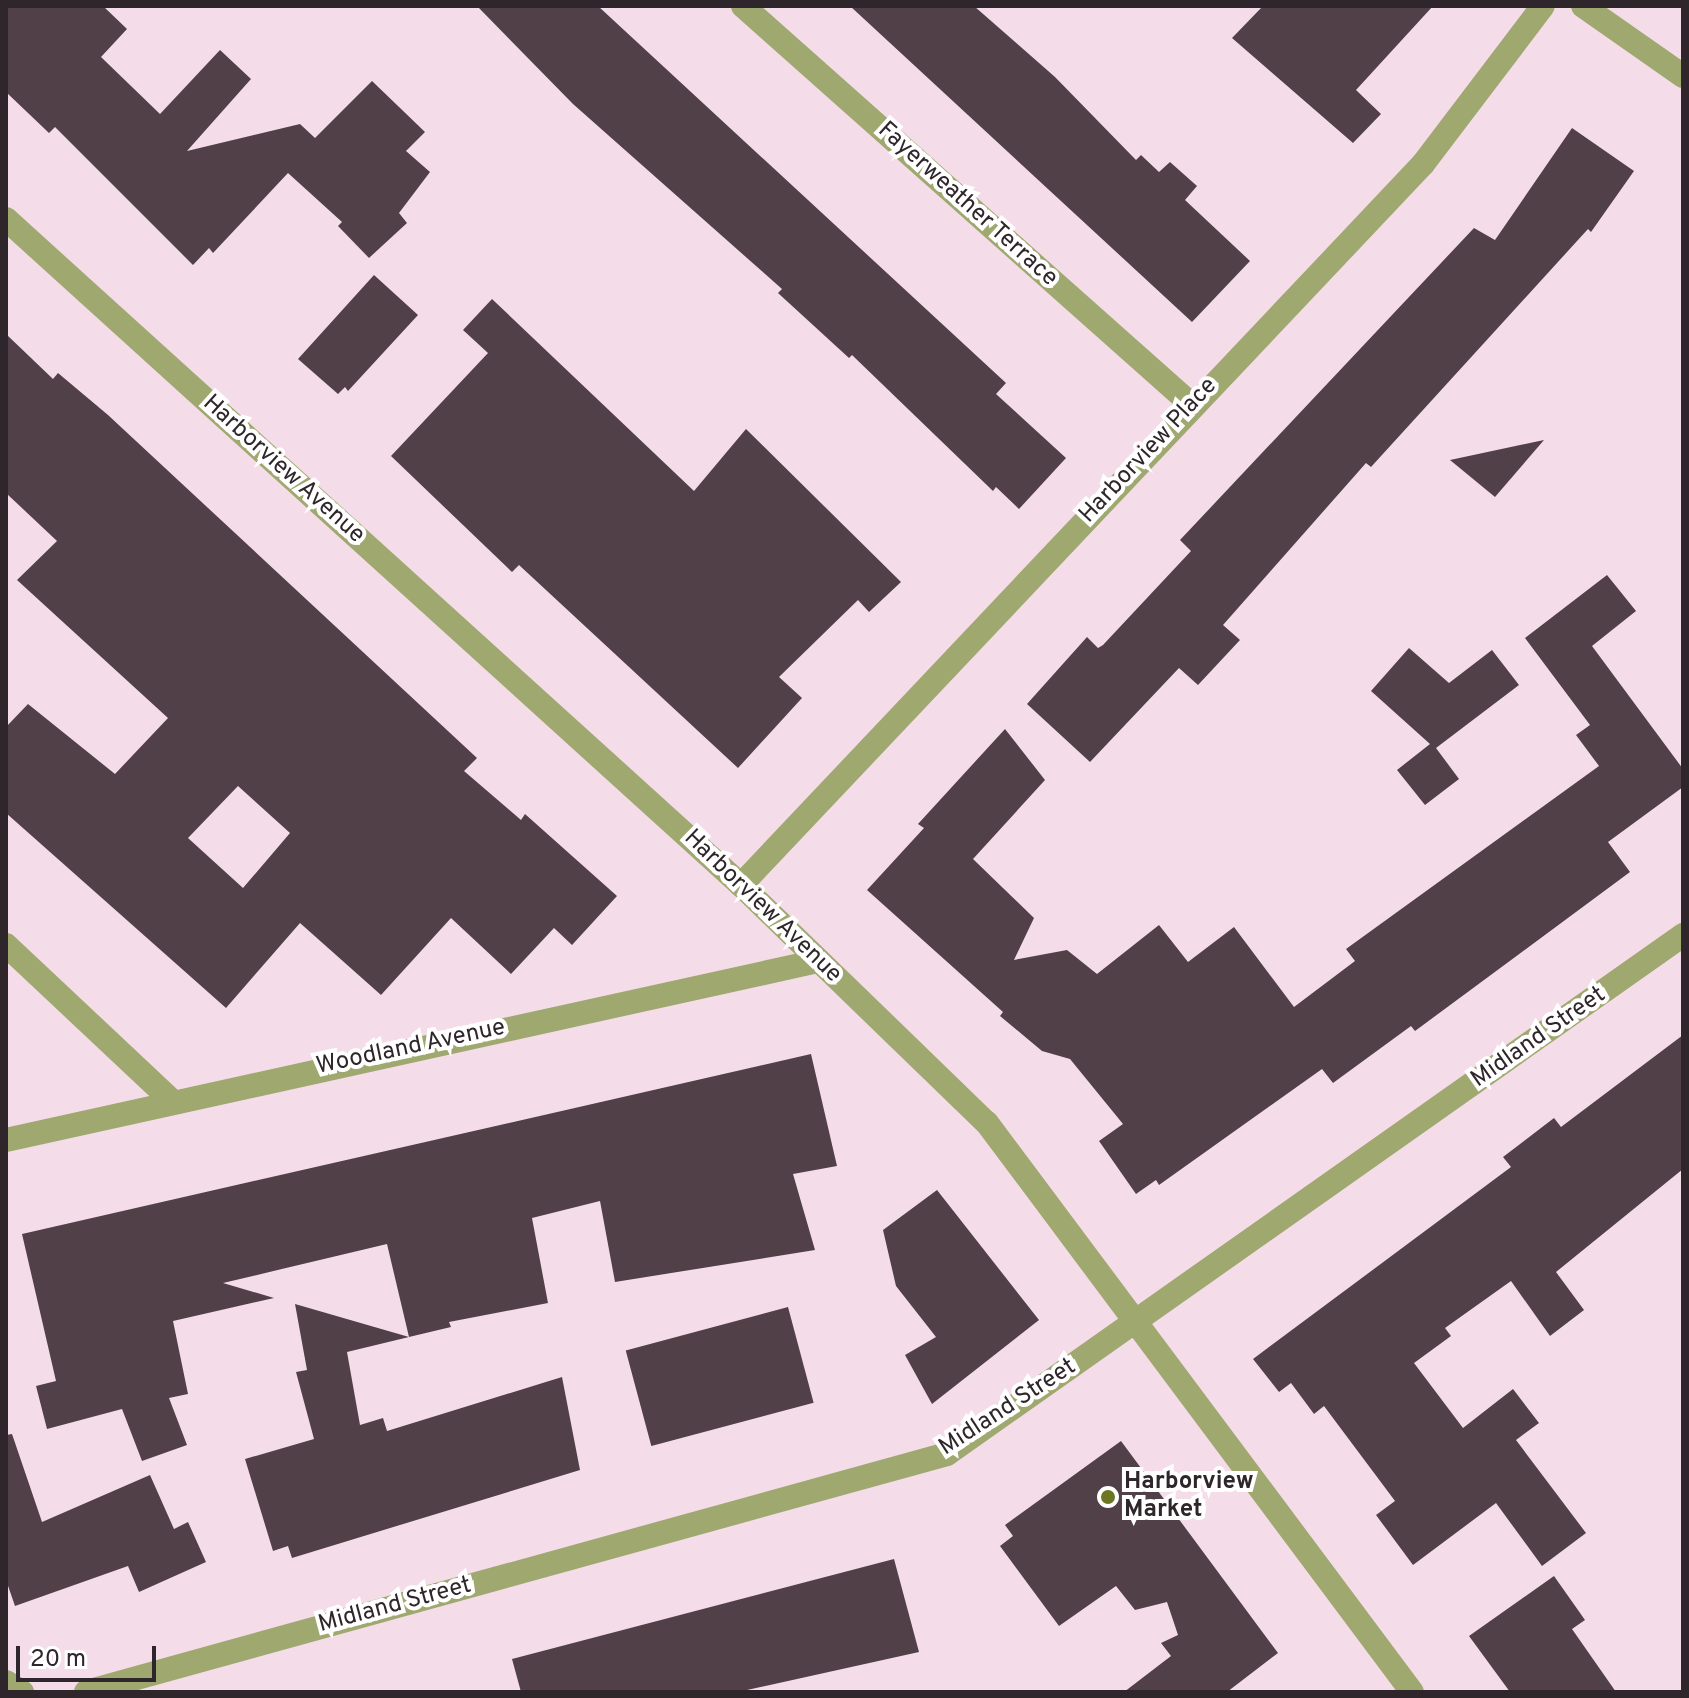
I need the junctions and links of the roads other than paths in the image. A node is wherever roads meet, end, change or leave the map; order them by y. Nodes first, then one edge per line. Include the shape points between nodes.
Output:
1 (743, 6) edge
2 (1543, 6) edge
3 (1583, 6) edge
4 (1683, 76) edge
5 (6, 219) edge
6 (1192, 405) junction
7 (741, 885) junction
8 (1683, 935) edge
9 (6, 945) edge
10 (818, 961) junction
11 (171, 1100) junction
12 (6, 1140) edge
13 (1135, 1324) junction
14 (6, 1682) edge
15 (22, 1692) edge
16 (86, 1692) edge
17 (1412, 1692) edge

1 - 6 street, Fayerweather Terrace
2 - 6 street, Harborview Place via 1423,164
3 - 4 street
5 - 7 street, Harborview Avenue
6 - 7 street, Harborview Place
7 - 10 street, Harborview Avenue
8 - 13 street, Midland Street
9 - 11 street
10 - 11 street, Woodland Avenue
10 - 13 street, Harborview Avenue via 987,1123
11 - 12 street, Woodland Avenue
13 - 16 street, Midland Street via 947,1454
13 - 17 street, Harborview Avenue
14 - 15 street

